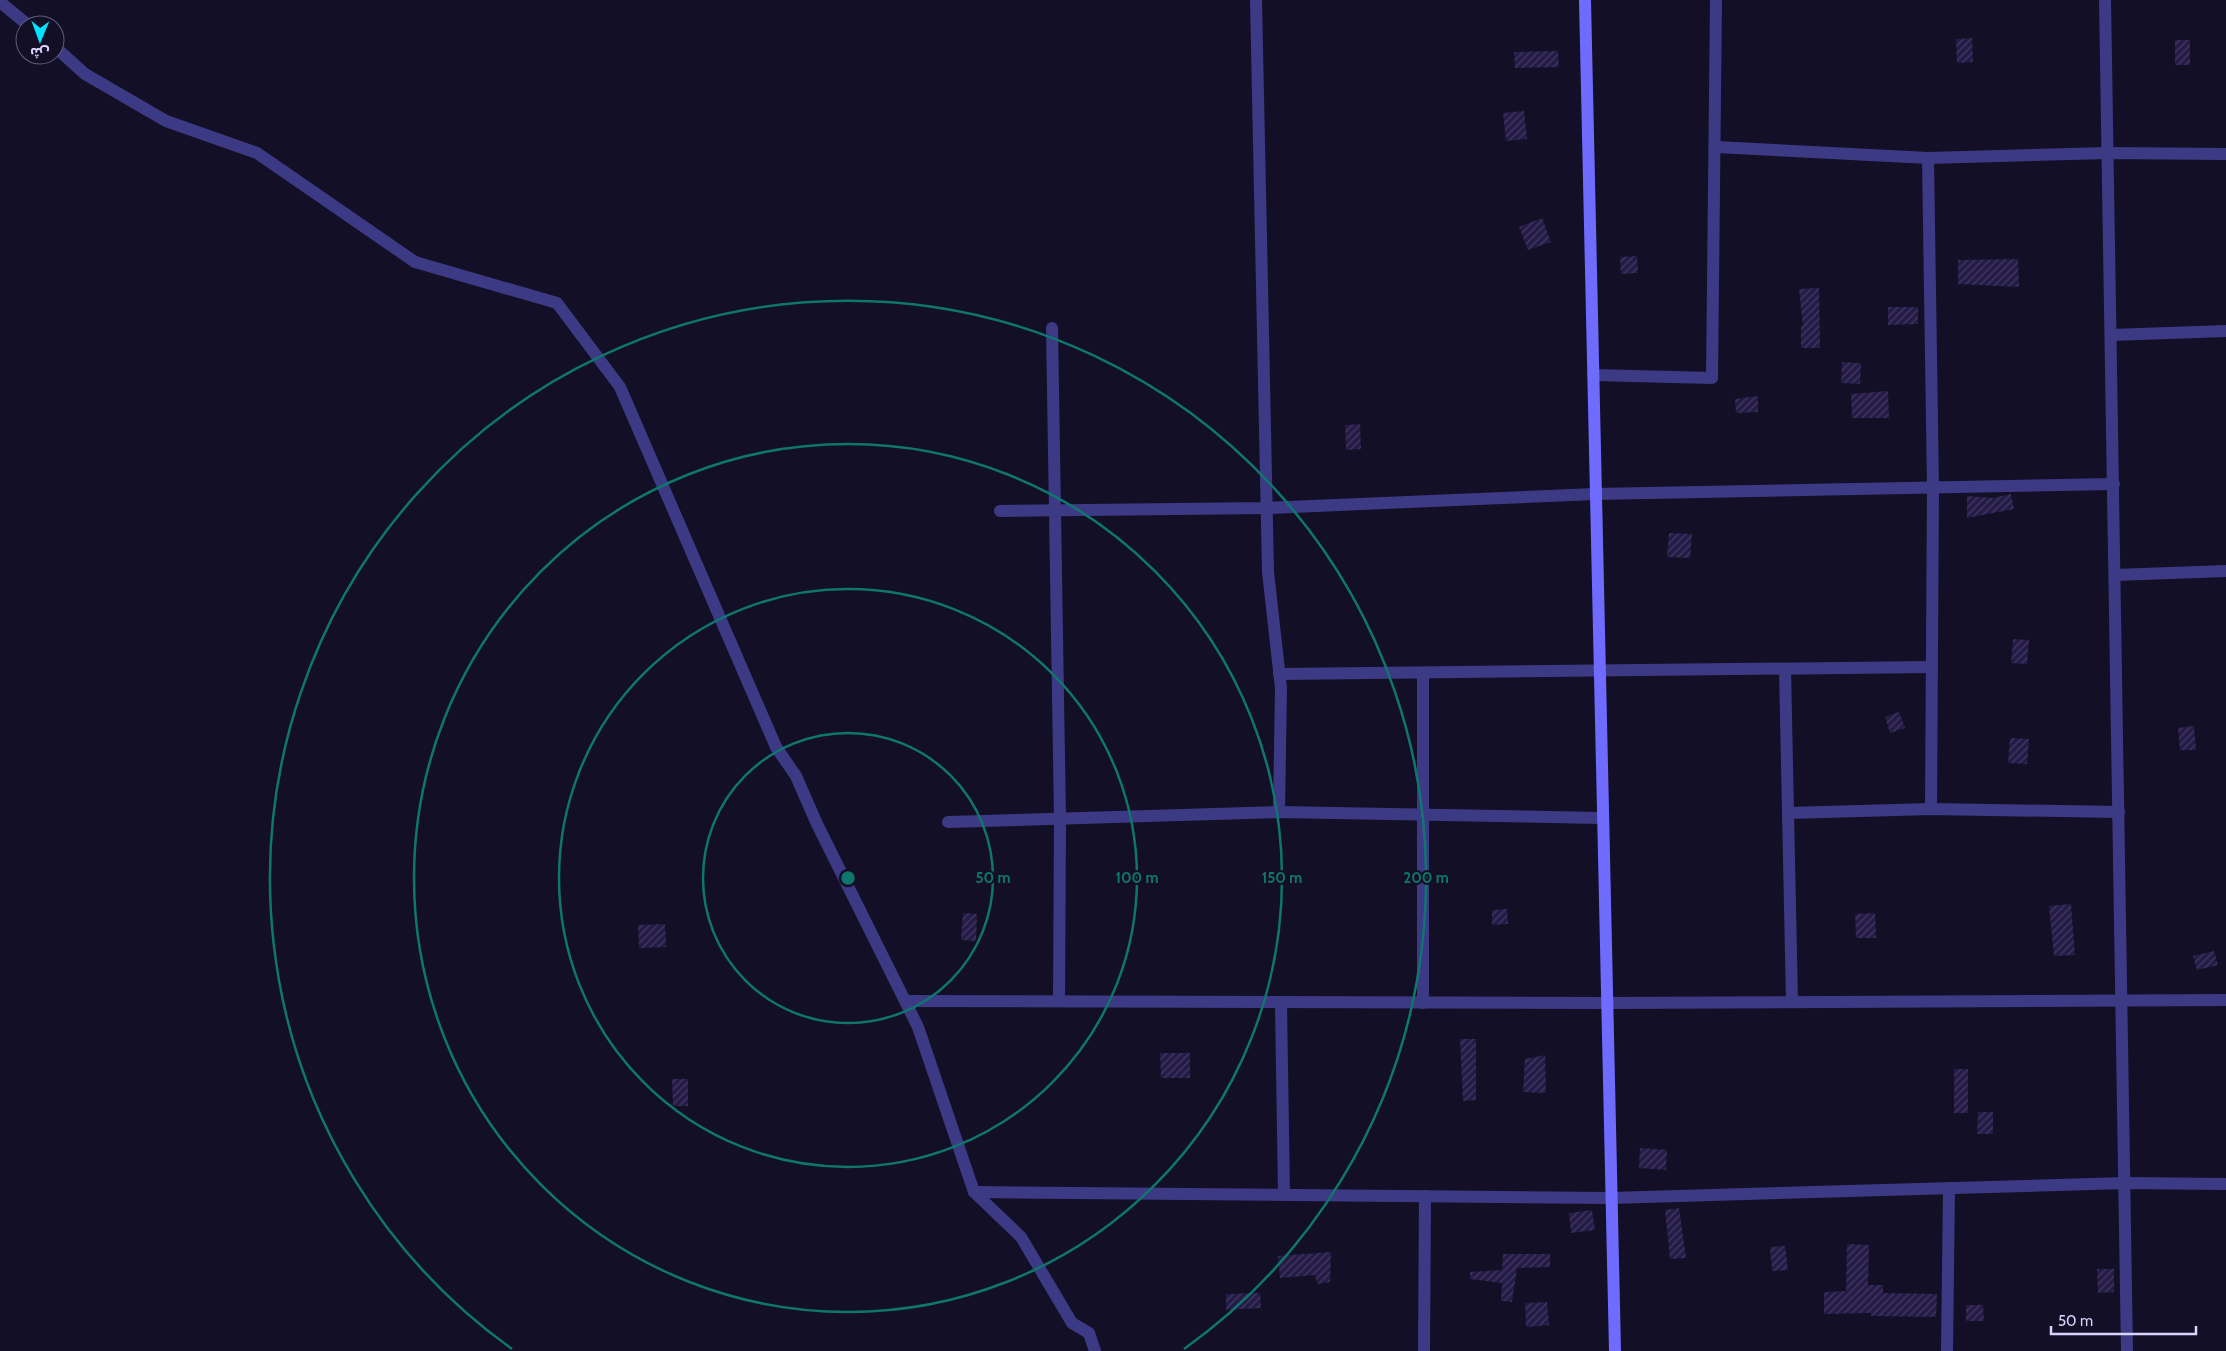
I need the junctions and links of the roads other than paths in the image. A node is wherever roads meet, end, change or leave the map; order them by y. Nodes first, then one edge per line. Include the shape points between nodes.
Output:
1 (1256, 0) edge
2 (1585, 0) edge
3 (1716, 0) edge
4 (2105, 0) edge
5 (0, 2) edge
6 (16, 15) edge
7 (65, 56) edge
8 (1716, 147) junction
9 (2108, 153) junction
10 (2226, 154) edge
11 (1928, 158) junction
12 (1052, 328) dead end
13 (2226, 331) edge
14 (2111, 335) junction
15 (1593, 375) junction
16 (2114, 484) junction
17 (1933, 488) junction
18 (1595, 494) junction
19 (1267, 508) junction
20 (1000, 511) dead end
21 (1054, 511) junction
22 (2226, 571) edge
23 (2115, 575) junction
24 (1931, 667) junction
25 (1785, 669) junction
26 (1599, 672) junction
27 (1423, 673) junction
28 (1279, 674) junction
29 (1931, 809) junction
30 (1279, 812) junction
31 (2119, 812) junction
32 (1788, 813) junction
33 (1424, 815) junction
34 (1602, 818) junction
35 (1060, 819) junction
36 (948, 822) dead end
37 (2226, 1000) edge
38 (906, 1001) junction
39 (1059, 1001) junction
40 (2122, 1001) junction
41 (1280, 1002) junction
42 (1792, 1002) junction
43 (1423, 1003) junction
44 (1606, 1003) junction
45 (2124, 1183) junction
46 (2226, 1184) edge
47 (1950, 1188) junction
48 (974, 1192) junction
49 (1284, 1195) junction
50 (1425, 1196) junction
51 (1610, 1198) junction
52 (1095, 1351) edge
53 (1424, 1351) edge
54 (1614, 1351) edge
55 (1947, 1351) edge
56 (2127, 1351) edge

1 - 19 street
2 - 15 main road
3 - 8 street
4 - 9 street
5 - 6 street
7 - 38 street via 85,74 166,121 257,153 415,262 557,303 620,387 776,747 796,776
8 - 11 street
8 - 15 street via 1712,378
9 - 10 street
9 - 11 street
9 - 14 street
11 - 17 street
12 - 21 street
13 - 14 street
14 - 16 street
15 - 18 main road
16 - 17 street
16 - 23 street
17 - 18 street
17 - 24 street
18 - 19 street
18 - 26 main road
19 - 21 street
19 - 28 street via 1268,572
20 - 21 street
21 - 35 street
22 - 23 street
23 - 31 street
24 - 25 street
24 - 29 street
25 - 26 street
25 - 32 street
26 - 27 street
26 - 34 main road
27 - 28 street
27 - 33 street
28 - 30 street
29 - 31 street
29 - 32 street
30 - 33 street
30 - 35 street
31 - 40 street
32 - 42 street
33 - 34 street
33 - 43 street
34 - 44 main road
35 - 36 street
35 - 39 street
37 - 40 street
38 - 39 street
38 - 48 street via 918,1027
39 - 41 street
40 - 42 street
40 - 45 street
41 - 43 street
41 - 49 street
42 - 44 street
43 - 44 street
44 - 51 main road
45 - 46 street
45 - 47 street
45 - 56 street
47 - 51 street
47 - 55 street
48 - 49 street
48 - 52 street via 1021,1238 1072,1322 1089,1333
49 - 50 street
50 - 51 street
50 - 53 street
51 - 54 main road

